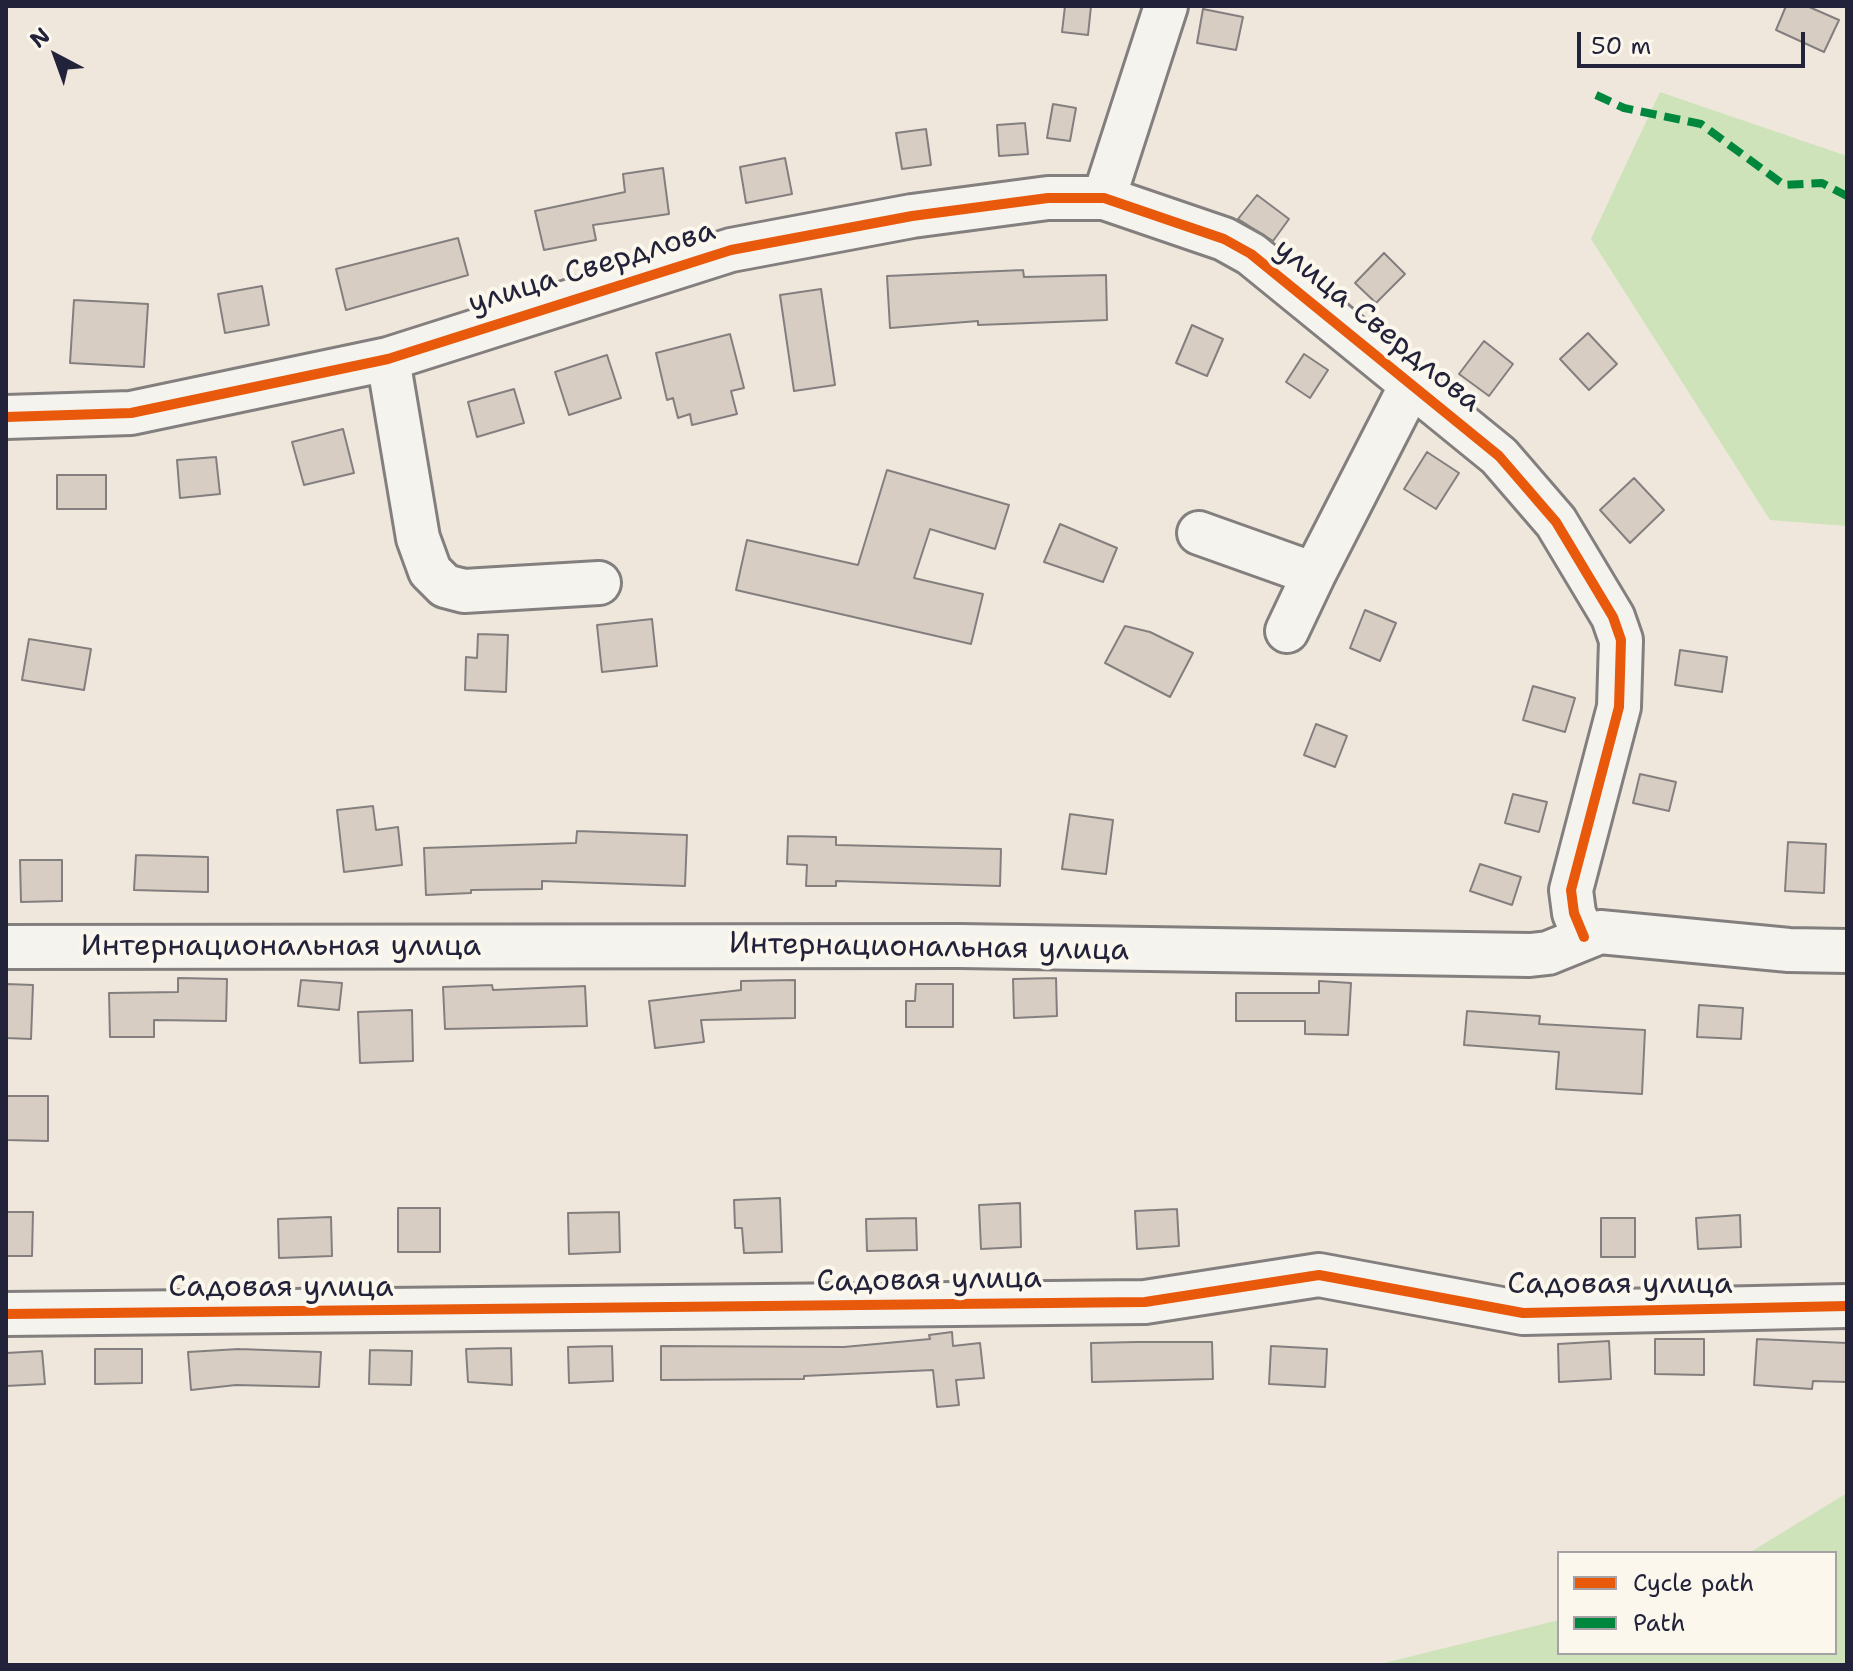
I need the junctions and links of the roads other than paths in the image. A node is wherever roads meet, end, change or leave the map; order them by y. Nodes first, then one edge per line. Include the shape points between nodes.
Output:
1 (1166, 6) edge
2 (1104, 198) junction
3 (388, 359) junction
4 (1411, 385) junction
5 (6, 417) edge
6 (1199, 533) dead end
7 (1314, 574) junction
8 (599, 583) dead end
9 (1287, 631) dead end
10 (1584, 937) junction
11 (6, 947) edge
12 (1847, 951) edge
13 (1847, 1306) edge
14 (6, 1314) edge

1 - 2 street
2 - 3 street, улица Свердлова via 1048,198 912,216 731,250
2 - 4 street, улица Свердлова via 1224,239 1251,254
3 - 5 street, улица Свердлова via 131,413
3 - 8 street via 418,538 430,571 445,586 464,591
4 - 7 street
4 - 10 street, улица Свердлова via 1521,479 1556,522 1613,617 1621,640 1619,707 1571,890
6 - 7 street
7 - 9 street
10 - 11 street, Интернациональная улица via 1530,955 960,946
10 - 12 street, Интернациональная улица via 1614,932
13 - 14 street, Садовая улица via 1523,1313 1319,1275 1145,1302

